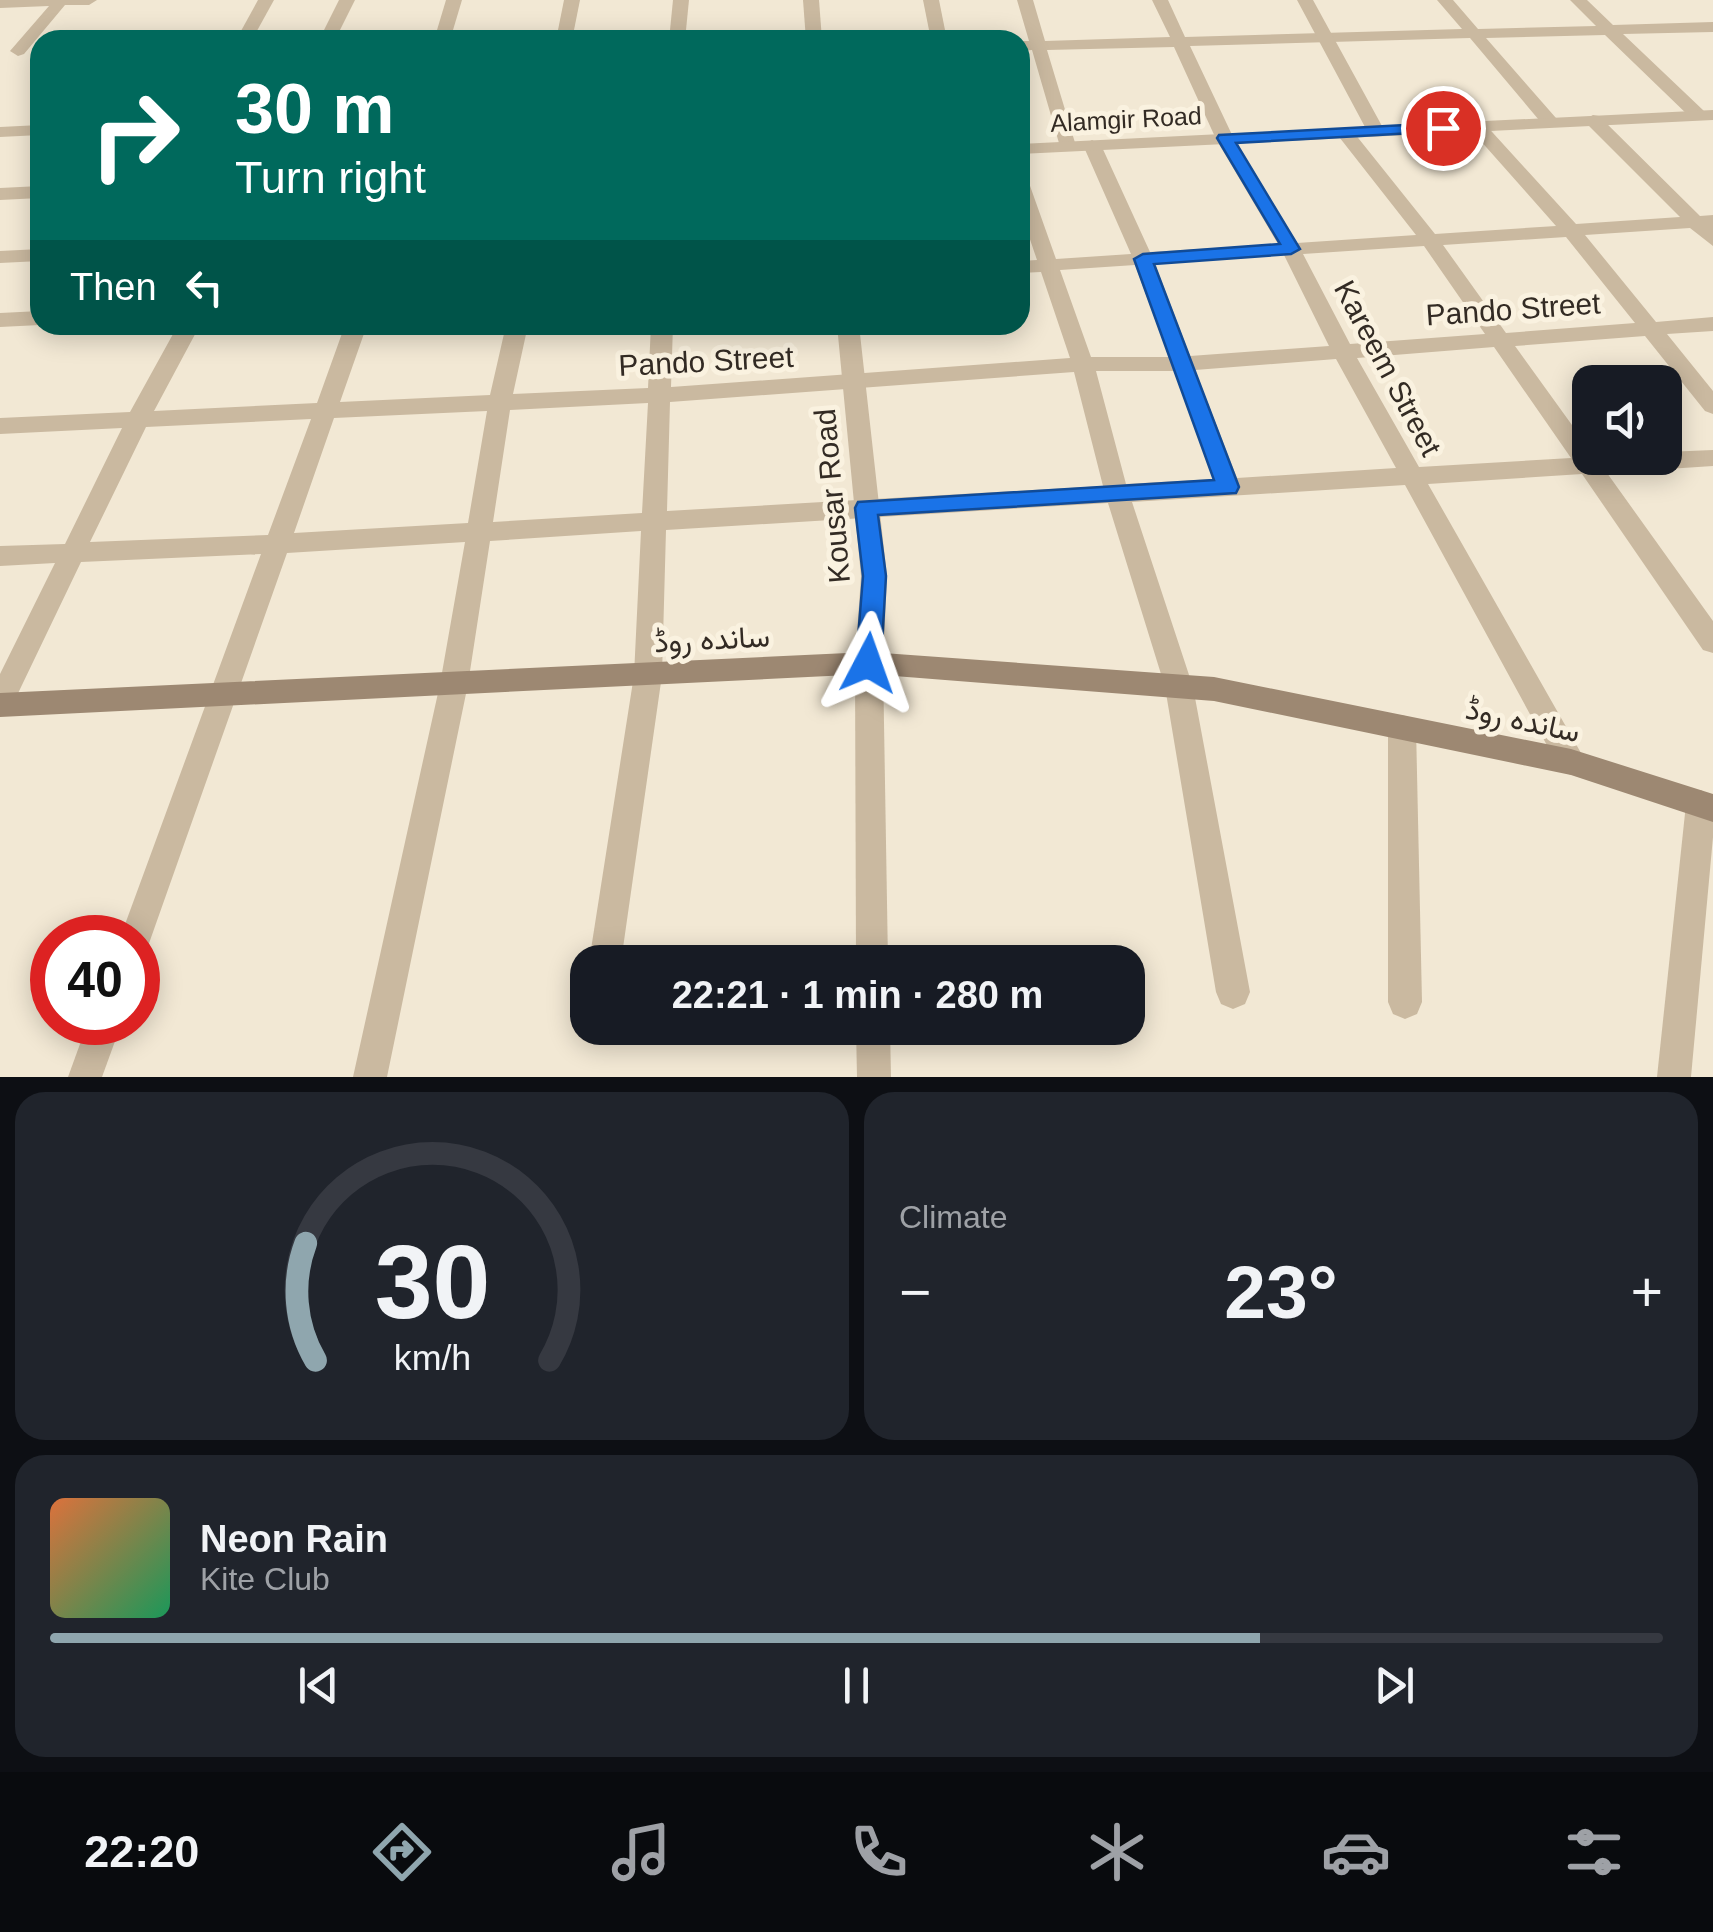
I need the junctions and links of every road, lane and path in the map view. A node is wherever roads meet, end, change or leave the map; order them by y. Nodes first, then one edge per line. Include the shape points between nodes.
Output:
1 (89, 0) edge
2 (266, 0) edge
3 (347, 0) edge
4 (454, 0) edge
5 (572, 0) edge
6 (681, 0) edge
7 (811, 0) edge
8 (931, 0) edge
9 (1025, 0) edge
10 (1160, 0) edge
11 (1305, 0) edge
12 (1444, 0) edge
13 (1578, 0) edge
14 (61, 1) edge
15 (0, 3) edge
16 (1713, 27) edge
17 (31, 30) edge
18 (250, 30) edge
19 (331, 30) edge
20 (445, 30) edge
21 (566, 30) edge
22 (678, 30) edge
23 (813, 30) edge
24 (938, 30) edge
25 (1028, 30) edge
26 (1610, 30) junction
27 (30, 31) edge
28 (1474, 34) junction
29 (1326, 38) junction
30 (1180, 42) junction
31 (1030, 46) edge
32 (1030, 49) edge
33 (9, 52) edge
34 (1706, 115) edge
35 (1593, 120) junction
36 (1550, 122) junction
37 (1477, 126) junction
38 (30, 130) edge
39 (1376, 131) junction
40 (0, 132) edge
41 (1345, 133) junction
42 (1225, 138) junction
43 (1092, 145) junction
44 (1068, 146) junction
45 (1030, 148) edge
46 (30, 192) edge
47 (0, 194) edge
48 (1030, 211) edge
49 (1705, 222) edge
50 (1570, 229) junction
51 (1429, 239) junction
52 (1713, 240) edge
53 (1291, 249) junction
54 (30, 256) edge
55 (0, 257) edge
56 (1143, 259) junction
57 (1050, 266) junction
58 (1030, 267) edge
59 (30, 318) edge
60 (0, 320) edge
61 (1713, 324) edge
62 (1649, 329) junction
63 (184, 335) edge
64 (352, 335) edge
65 (515, 335) edge
66 (661, 335) edge
67 (849, 335) edge
68 (1498, 340) junction
69 (1343, 352) junction
70 (1083, 364) junction
71 (1179, 364) junction
72 (855, 382) junction
73 (658, 395) junction
74 (500, 402) junction
75 (1713, 406) edge
76 (323, 409) junction
77 (138, 419) junction
78 (0, 426) edge
79 (1572, 441) edge
80 (1713, 458) edge
81 (1682, 460) edge
82 (1572, 466) edge
83 (1597, 475) edge
84 (1412, 476) junction
85 (1228, 487) junction
86 (1118, 494) junction
87 (866, 508) junction
88 (654, 521) junction
89 (478, 530) junction
90 (276, 544) junction
91 (73, 552) junction
92 (0, 556) edge
93 (1713, 642) edge
94 (868, 663) junction
95 (648, 675) junction
96 (454, 684) junction
97 (1179, 687) junction
98 (226, 695) junction
99 (0, 704) edge
100 (1402, 727) junction
101 (1571, 762) junction
102 (1707, 806) edge
103 (145, 915) edge
104 (608, 945) edge
105 (872, 945) edge
106 (1233, 992) dead end
107 (1405, 1002) dead end
108 (97, 1045) edge
109 (873, 1045) edge
110 (85, 1077) edge
111 (370, 1077) edge
112 (874, 1077) edge
113 (1674, 1077) edge

1 - 14 street
2 - 18 street
3 - 19 street
4 - 20 street
5 - 21 street
6 - 22 street
7 - 23 street
8 - 24 street
9 - 25 street
10 - 30 street, Kareem Street
11 - 29 street
12 - 28 street
13 - 26 street
14 - 15 street
14 - 17 street
16 - 26 street
26 - 28 street
26 - 34 street
27 - 33 street
28 - 29 street
28 - 36 street
29 - 30 street
29 - 39 street
30 - 31 street
30 - 42 street, Kareem Street
32 - 44 street
34 - 35 street, Alamgir Road
35 - 36 street, Alamgir Road
35 - 49 street
36 - 37 street, Alamgir Road
37 - 39 street, Alamgir Road
37 - 50 street
38 - 40 street
39 - 41 street, Alamgir Road
41 - 42 street, Alamgir Road
41 - 51 street
42 - 43 street, Alamgir Road
42 - 53 street, Kareem Street
43 - 44 street, Alamgir Road
43 - 56 street
44 - 45 street, Alamgir Road
46 - 47 street
48 - 57 street
49 - 50 street
49 - 52 street
50 - 51 street
50 - 62 street
51 - 53 street
51 - 68 street
53 - 56 street
53 - 69 street, Kareem Street
54 - 55 street
56 - 57 street
56 - 71 street
57 - 58 street
57 - 70 street
59 - 60 street
61 - 62 street, Pando Street
62 - 68 street, Pando Street
62 - 75 street
63 - 77 street
64 - 76 street
65 - 74 street
66 - 73 street
67 - 72 street, Kousar Road
68 - 69 street, Pando Street
68 - 79 street
69 - 71 street, Pando Street
69 - 84 street, Kareem Street
70 - 71 street, Pando Street
70 - 72 street, Pando Street
70 - 86 street
71 - 85 street
72 - 73 street, Pando Street
72 - 87 street, Kousar Road
73 - 74 street, Pando Street
73 - 88 street
74 - 76 street, Pando Street
74 - 89 street
76 - 77 street, Pando Street
76 - 90 street
77 - 78 street, Pando Street
77 - 91 street
80 - 81 street
82 - 84 street
83 - 93 street
84 - 85 street
84 - 101 street, Kareem Street
85 - 86 street
86 - 87 street
86 - 97 street
87 - 88 street
87 - 94 street, Kousar Road via 874,576
88 - 89 street
88 - 95 street
89 - 90 street
89 - 96 street
90 - 91 street
90 - 98 street
91 - 92 street
91 - 99 street
94 - 95 main road, ساندہ روڈ
94 - 97 main road, ساندہ روڈ
94 - 105 street, Kousar Road
95 - 96 main road, ساندہ روڈ
95 - 104 street
96 - 98 main road, ساندہ روڈ
96 - 111 street
97 - 100 main road, ساندہ روڈ
97 - 106 street
98 - 99 main road, ساندہ روڈ
98 - 103 street
100 - 101 main road, ساندہ روڈ
100 - 107 street
101 - 102 main road, ساندہ روڈ
102 - 113 street
108 - 110 street
109 - 112 street

